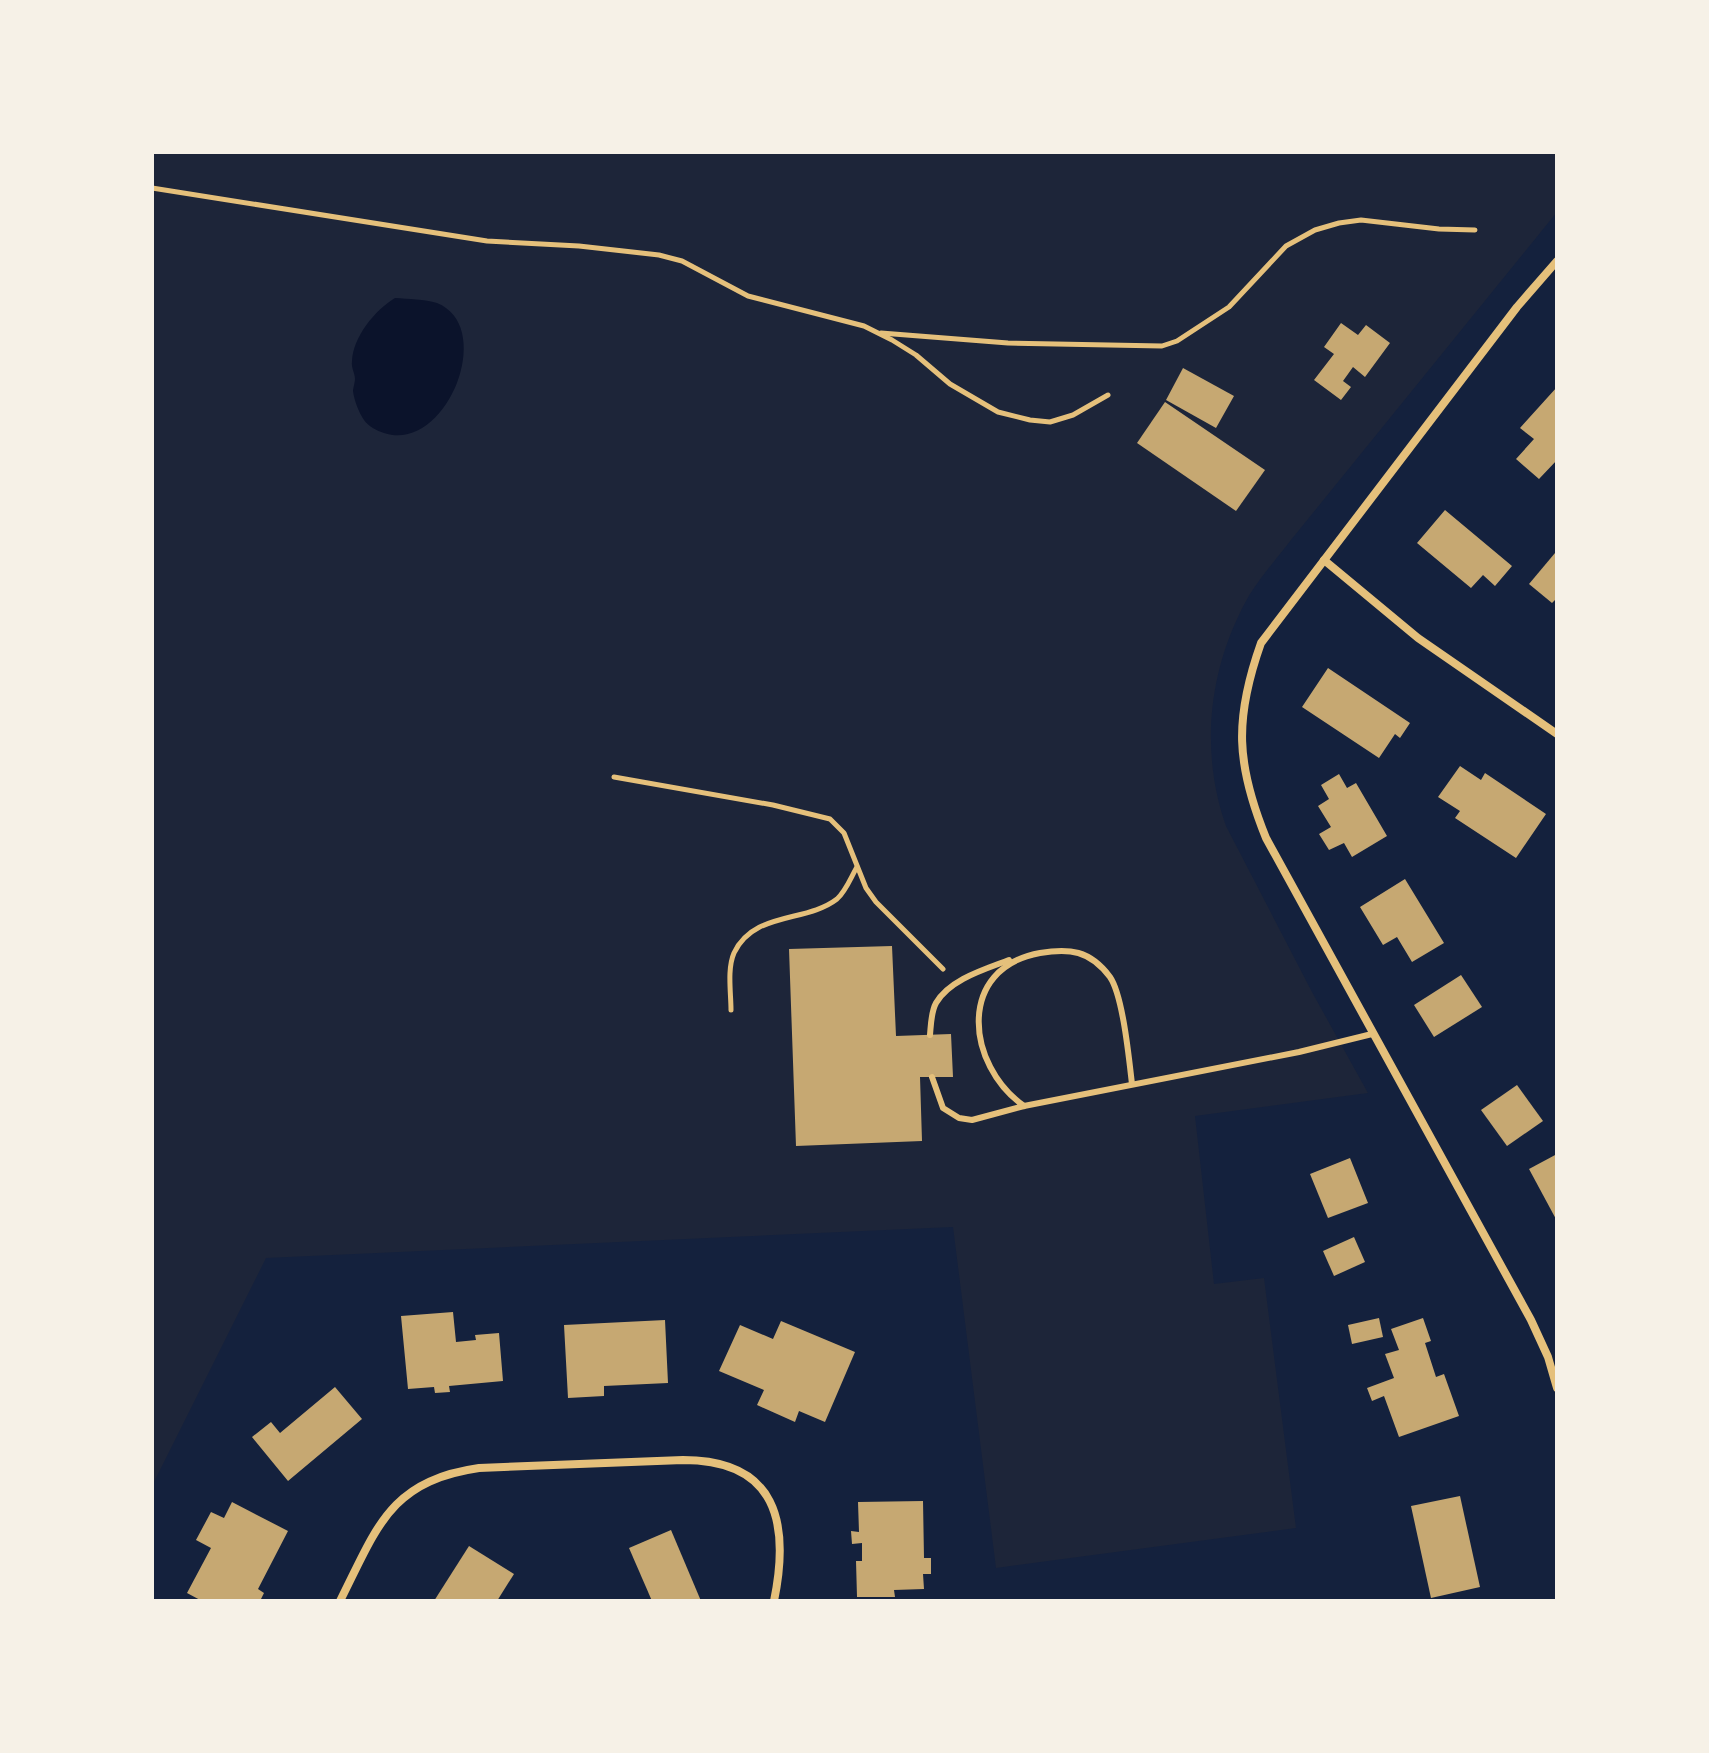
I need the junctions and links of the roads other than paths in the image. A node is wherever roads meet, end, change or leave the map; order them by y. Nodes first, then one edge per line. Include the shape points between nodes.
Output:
1 (1557, 261) edge
2 (1324, 560) junction
3 (1557, 734) edge
4 (1024, 955) junction
5 (1372, 1034) junction
6 (930, 1035) dead end
7 (932, 1077) dead end
8 (1132, 1084) junction
9 (1024, 1106) junction
10 (1557, 1388) edge
11 (340, 1601) edge
12 (774, 1601) edge

1 - 2 street
2 - 3 street via 1418,638
2 - 5 street via 1261,643 1246,692 1242,762 1266,838
4 - 6 lane via 958,983 937,1002
4 - 8 lane via 1068,949 1110,977
4 - 9 lane via 989,985 978,1031 991,1071 1010,1097
5 - 8 lane
5 - 10 street via 1531,1320
7 - 9 lane via 943,1108 959,1118 972,1120
8 - 9 lane
11 - 12 street via 393,1506 437,1477 479,1468 700,1460 740,1471 770,1501 781,1541

